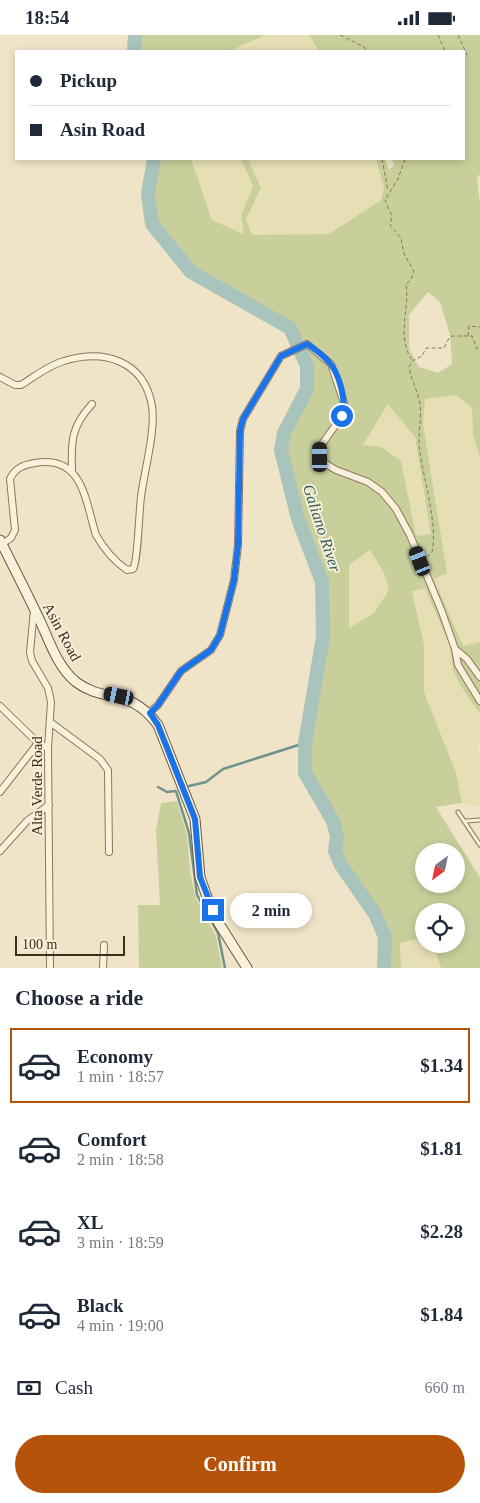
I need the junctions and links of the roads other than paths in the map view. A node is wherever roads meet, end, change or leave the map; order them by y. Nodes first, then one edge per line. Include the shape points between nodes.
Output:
1 (0, 377) edge
2 (92, 404) dead end
3 (72, 471) junction
4 (1, 542) edge
5 (34, 610) junction
6 (455, 649) junction
7 (480, 677) edge
8 (480, 701) edge
9 (0, 705) edge
10 (150, 713) junction
11 (50, 722) junction
12 (38, 743) junction
13 (48, 748) junction
14 (0, 792) edge
15 (49, 805) junction
16 (458, 812) dead end
17 (480, 820) edge
18 (466, 821) junction
19 (480, 845) edge
20 (1, 848) edge
21 (109, 852) dead end
22 (104, 945) dead end
23 (50, 968) edge
24 (103, 968) edge
25 (247, 968) edge

1 - 3 street via 21,385 62,361 97,355 126,365 142,380 152,407 152,427 133,569 127,570 122,566 96,535 79,480
2 - 3 street via 82,415 72,437
3 - 4 street via 44,462 22,465 17,469 10,479 15,530 11,539
4 - 5 main road, Asin Road
5 - 10 main road, Asin Road via 55,655 72,678 84,687 128,699
5 - 11 street, Alta Verde Road via 30,652 50,694
6 - 7 street via 468,659
6 - 8 street via 458,665
6 - 10 street via 410,535 396,509 382,492 368,482 326,464 320,457 320,447 342,416 344,403 332,364 307,344 281,356 241,425 238,545 234,580 220,635 211,650 181,671
9 - 12 street
10 - 25 main road, Asin Road via 158,725 195,819 200,877 207,897 218,922
11 - 13 street, Alta Verde Road
11 - 21 street via 100,759 108,770
12 - 13 street
12 - 14 street
13 - 15 street, Alta Verde Road
15 - 20 street via 27,821
15 - 23 street, Alta Verde Road
16 - 18 lane
17 - 18 lane
18 - 19 lane
22 - 24 street

